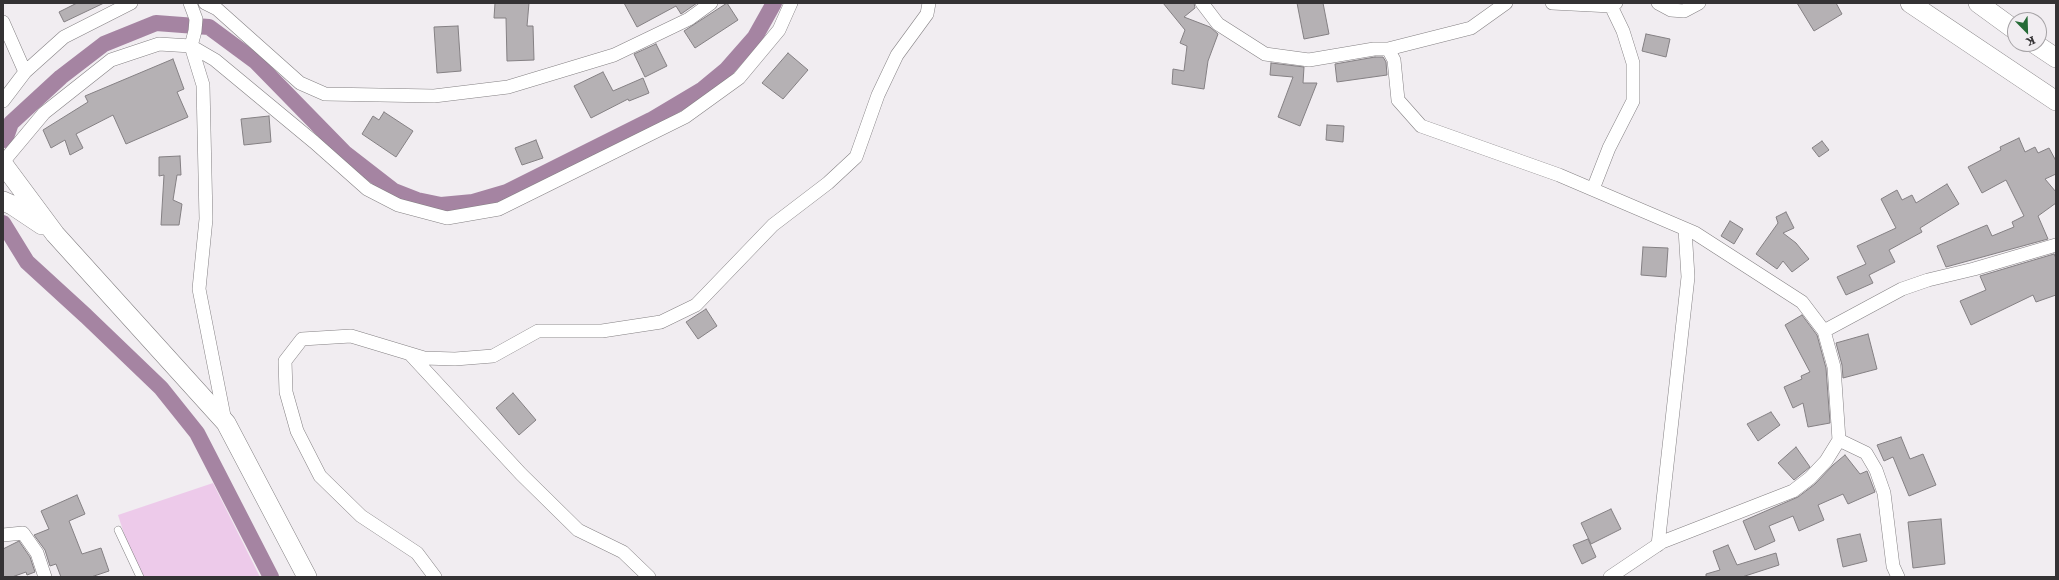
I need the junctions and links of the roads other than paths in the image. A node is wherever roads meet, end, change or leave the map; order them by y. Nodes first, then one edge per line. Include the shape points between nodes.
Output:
1 (131, 3) edge
2 (190, 3) edge
3 (206, 3) edge
4 (710, 3) edge
5 (791, 3) edge
6 (929, 3) edge
7 (1202, 3) edge
8 (1506, 3) edge
9 (1552, 3) edge
10 (1658, 3) edge
11 (1699, 3) edge
12 (1910, 3) edge
13 (1978, 3) edge
14 (1613, 5) edge
15 (3, 22) edge
16 (2007, 24) edge
17 (191, 46) junction
18 (1388, 49) junction
19 (2047, 52) edge
20 (2056, 58) edge
21 (25, 72) junction
22 (3, 101) edge
23 (2056, 101) edge
24 (3, 163) edge
25 (1593, 189) junction
26 (3, 201) edge
27 (1685, 229) junction
28 (55, 234) junction
29 (2056, 245) edge
30 (1824, 331) junction
31 (410, 354) junction
32 (226, 423) junction
33 (1839, 440) junction
34 (118, 530) dead end
35 (3, 535) edge
36 (1658, 545) junction
37 (45, 577) edge
38 (140, 577) edge
39 (307, 577) edge
40 (435, 577) edge
41 (649, 577) edge
42 (1610, 577) edge
43 (1898, 577) edge

1 - 21 street via 64,37
2 - 17 street via 195,25
3 - 4 street via 217,9 300,83 325,94 434,96 508,87 614,54 689,19
5 - 17 street via 779,30 739,78 685,117 498,209 446,218 398,205 367,189 215,60
6 - 31 street via 927,14 897,55 878,95 856,157 828,183 773,225 696,305 662,322 602,331 538,330 492,356 456,359 424,358
7 - 18 street via 1218,24 1265,54 1309,60
8 - 18 street via 1471,28
9 - 14 street
10 - 11 street via 1671,10 1684,10
12 - 23 main road
13 - 16 main road
14 - 25 street via 1633,63 1633,101 1609,148
15 - 21 street
17 - 24 street via 159,44 111,60 44,113
17 - 32 street via 203,85 206,219 199,289
18 - 25 street via 1394,60 1398,100 1421,126
19 - 20 main road
21 - 22 street
24 - 28 main road
25 - 27 street
26 - 28 main road
27 - 30 street via 1802,302
27 - 36 street via 1688,278
28 - 32 main road
29 - 30 street via 1902,289
30 - 33 street via 1834,368
31 - 40 street via 351,336 302,339 285,361 286,392 296,431 320,476 361,516 417,553
31 - 41 street via 521,474 578,530 623,552
32 - 39 main road
33 - 36 street via 1826,461 1793,491
33 - 43 street via 1866,452 1876,470 1884,493 1893,566
34 - 38 lane
35 - 37 street via 23,533 37,553
36 - 42 street

